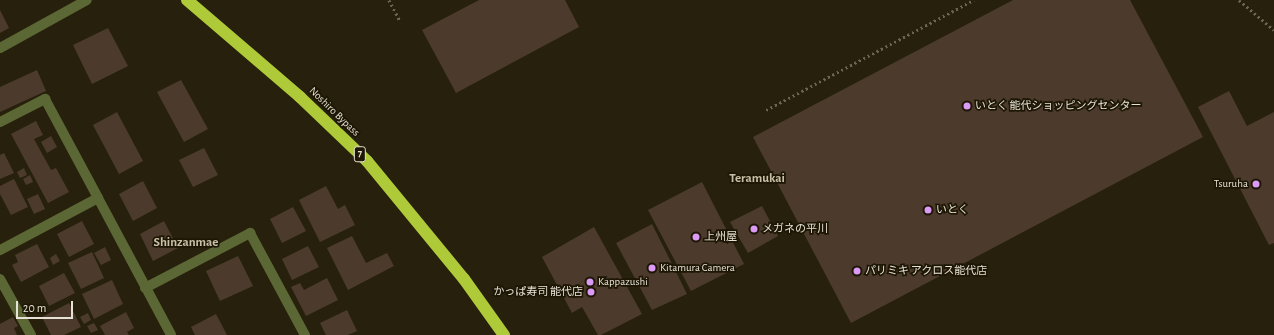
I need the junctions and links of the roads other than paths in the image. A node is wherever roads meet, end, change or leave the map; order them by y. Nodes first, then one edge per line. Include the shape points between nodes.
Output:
1 (88, 0) edge
2 (187, 0) edge
3 (0, 48) edge
4 (0, 122) edge
5 (98, 198) junction
6 (0, 250) edge
7 (0, 279) edge
8 (145, 288) junction
9 (31, 335) edge
10 (171, 335) edge
11 (305, 335) edge
12 (504, 335) edge

1 - 3 street
2 - 12 highway, Noshiro Bypass / 7 via 300,97 367,161 464,279
4 - 5 street via 45,99
5 - 6 street
5 - 8 street
7 - 9 street
8 - 10 street
8 - 11 street via 250,233

